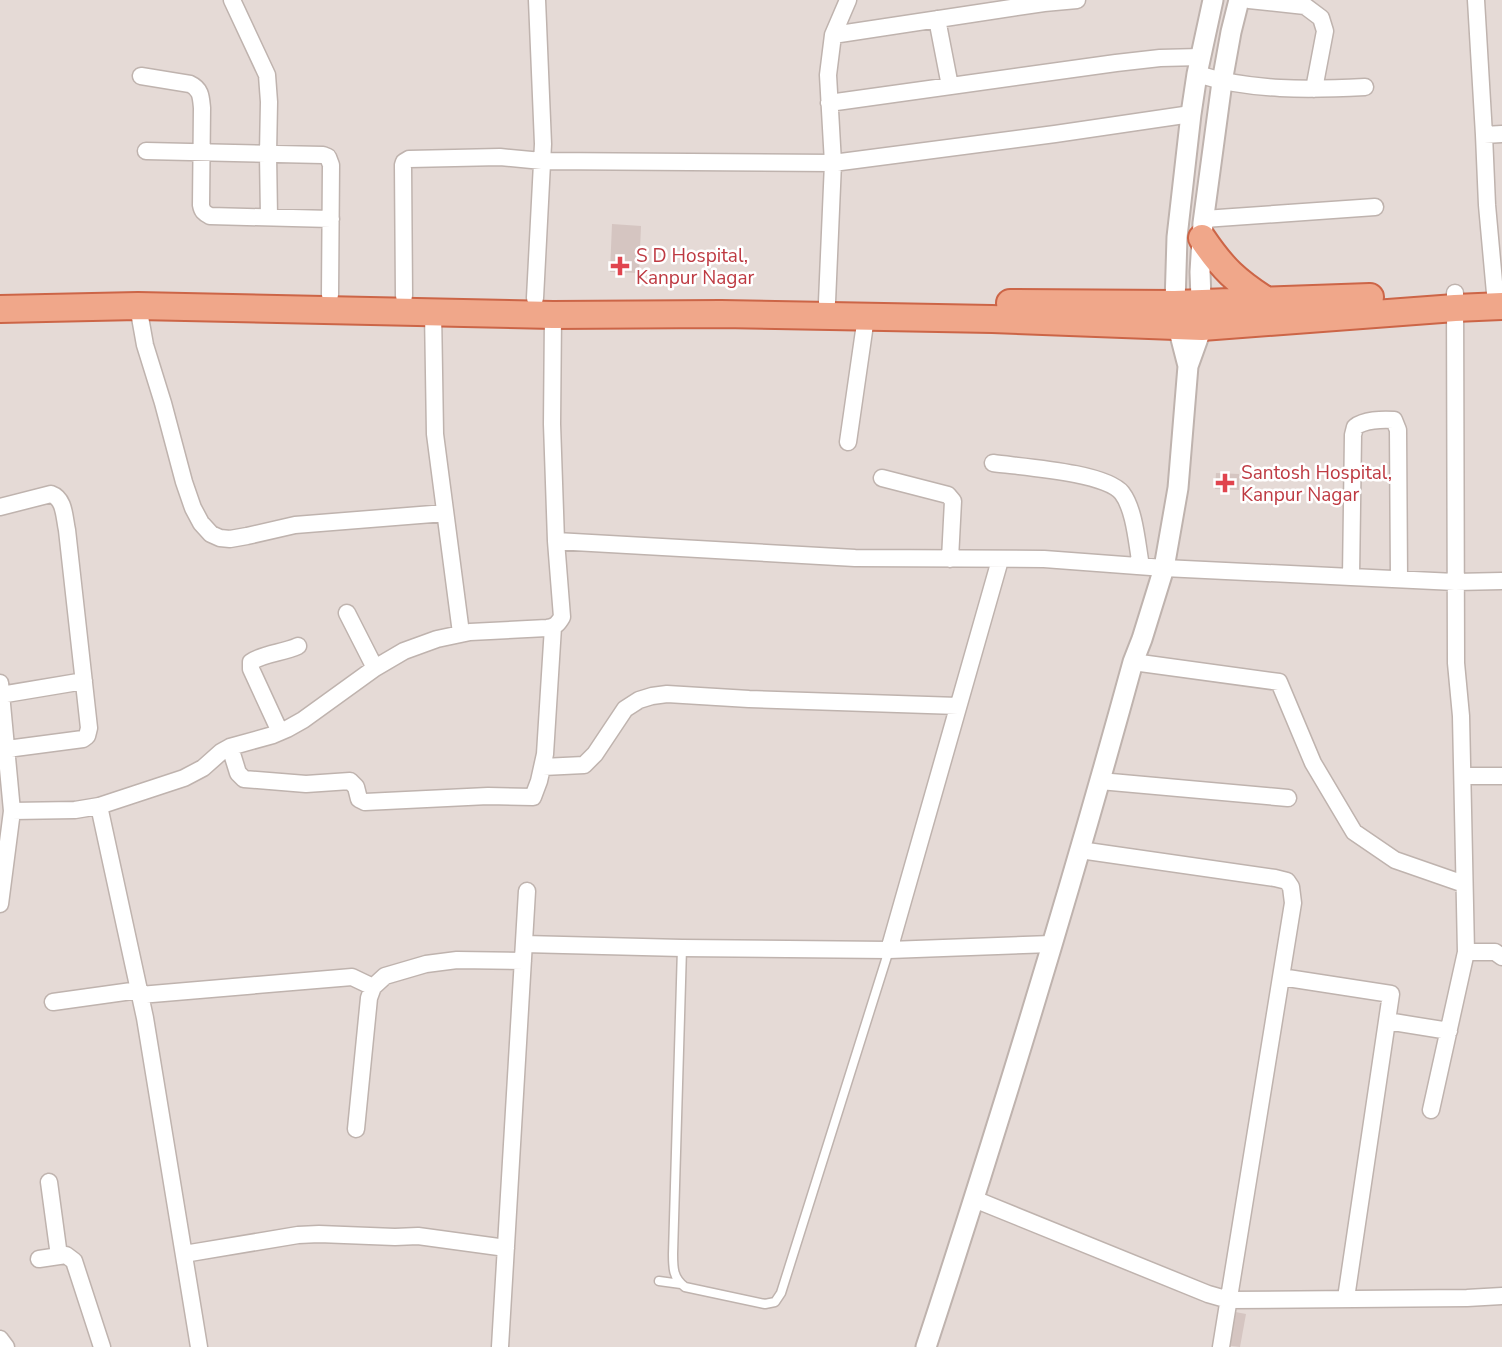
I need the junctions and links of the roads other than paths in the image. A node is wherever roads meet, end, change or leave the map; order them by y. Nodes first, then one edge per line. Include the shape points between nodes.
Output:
1 (232, 0) edge
2 (537, 0) edge
3 (848, 0) edge
4 (1077, 0) edge
5 (1213, 0) edge
6 (1239, 0) edge
7 (1249, 0) edge
8 (1476, 0) edge
9 (1041, 1) edge
10 (937, 19) junction
11 (833, 35) junction
12 (1199, 66) junction
13 (141, 76) dead end
14 (1222, 82) junction
15 (950, 86) junction
16 (1365, 87) dead end
17 (1314, 89) junction
18 (829, 103) junction
19 (1191, 114) junction
20 (1502, 134) edge
21 (1484, 135) junction
22 (146, 151) dead end
23 (202, 152) junction
24 (268, 154) junction
25 (542, 161) junction
26 (833, 163) junction
27 (1376, 206) dead end
28 (269, 217) junction
29 (331, 219) junction
30 (1203, 228) junction
31 (0, 293) edge
32 (330, 295) junction
33 (404, 296) junction
34 (1500, 297) edge
35 (1455, 300) junction
36 (1267, 301) junction
37 (827, 302) junction
38 (138, 306) junction
39 (544, 306) junction
40 (0, 309) edge
41 (433, 311) junction
42 (1189, 315) junction
43 (866, 317) junction
44 (848, 442) dead end
45 (993, 463) dead end
46 (882, 478) dead end
47 (0, 506) edge
48 (445, 513) junction
49 (556, 541) junction
50 (950, 559) junction
51 (1000, 560) junction
52 (1141, 566) junction
53 (1164, 568) junction
54 (1351, 577) junction
55 (1399, 579) junction
56 (1502, 581) edge
57 (1455, 582) junction
58 (347, 614) dead end
59 (553, 627) junction
60 (460, 633) junction
61 (298, 646) dead end
62 (1133, 662) junction
63 (375, 668) junction
64 (84, 681) junction
65 (1, 691) edge
66 (958, 706) junction
67 (280, 732) junction
68 (230, 747) junction
69 (7, 749) junction
70 (543, 767) junction
71 (1463, 776) junction
72 (1502, 776) edge
73 (1100, 782) junction
74 (1288, 798) dead end
75 (99, 806) junction
76 (12, 811) junction
77 (1080, 850) junction
78 (2, 876) edge
79 (1464, 884) junction
80 (527, 891) dead end
81 (0, 904) edge
82 (1052, 944) junction
83 (682, 948) junction
84 (890, 950) junction
85 (523, 952) junction
86 (1466, 952) junction
87 (1502, 957) edge
88 (1281, 976) junction
89 (373, 987) junction
90 (139, 992) junction
91 (53, 1002) dead end
92 (1387, 1021) junction
93 (1449, 1031) junction
94 (1431, 1110) dead end
95 (356, 1129) dead end
96 (49, 1182) dead end
97 (974, 1199) junction
98 (506, 1248) junction
99 (184, 1254) junction
100 (60, 1256) junction
101 (39, 1259) dead end
102 (659, 1281) dead end
103 (681, 1284) junction
104 (1502, 1296) edge
105 (1346, 1298) junction
106 (1229, 1300) junction
107 (0, 1339) edge
108 (6, 1347) edge
109 (102, 1347) edge
110 (199, 1347) edge
111 (500, 1347) edge
112 (926, 1347) edge
113 (1221, 1347) edge

1 - 24 street via 267,75
2 - 25 street
3 - 11 street
4 - 9 street
5 - 12 street
6 - 14 street
7 - 17 street via 1306,6 1321,18 1325,31
8 - 21 street
9 - 10 street
10 - 11 street
10 - 15 street
11 - 18 street
12 - 14 street
12 - 15 street via 1160,58
12 - 19 street
13 - 23 street via 190,84 201,93
14 - 17 street
14 - 30 street
15 - 18 street
16 - 17 street
18 - 26 street
19 - 26 street
19 - 42 street via 1177,237
20 - 21 street
21 - 34 street via 1487,205
22 - 23 street
23 - 24 street
23 - 28 street via 201,205 205,214
24 - 28 street
24 - 29 street via 328,157
25 - 26 street
25 - 33 street via 500,157 406,160
25 - 39 street
26 - 37 street
27 - 30 street
28 - 29 street
29 - 32 street
30 - 36 highway via 1223,267
30 - 42 street
31 - 32 highway via 139,290
32 - 33 highway
33 - 39 highway
34 - 35 highway
35 - 36 highway
35 - 42 highway
35 - 57 street
36 - 42 highway
37 - 39 highway
37 - 42 highway
38 - 40 highway
38 - 41 highway
38 - 48 street via 184,482 193,508 211,534 230,539 295,525
39 - 41 highway
39 - 43 highway
39 - 49 street
41 - 48 street via 435,434
42 - 43 highway
42 - 53 street via 1178,488
43 - 44 street
45 - 52 street via 1091,477 1121,492 1131,512
46 - 50 street via 948,495 953,501
47 - 64 street via 51,494 60,499
48 - 60 street
49 - 50 street
49 - 59 street via 562,617
50 - 51 street
51 - 52 street
51 - 66 street
52 - 53 street
53 - 54 street
53 - 62 street
54 - 55 street
54 - 55 street via 1353,435 1360,424 1387,419 1394,421 1398,430
55 - 57 street
56 - 57 street
57 - 71 street
58 - 63 street
59 - 60 street
59 - 70 street
60 - 63 street via 404,651
61 - 67 street via 258,657 250,665
62 - 73 street
62 - 79 street via 1279,682 1312,762 1354,832 1395,860
63 - 67 street
64 - 65 street
64 - 69 street via 89,732 85,738
65 - 69 street
66 - 70 street via 661,694 625,709 584,765
66 - 84 street
67 - 68 street
68 - 70 street via 244,779 306,784 350,781 365,802 533,797
68 - 75 street via 195,774
69 - 76 street
71 - 72 street
71 - 79 street
73 - 74 street
73 - 77 street
75 - 76 street
75 - 90 street
76 - 78 street
77 - 82 street
77 - 88 street via 1287,881 1293,903
78 - 81 street
79 - 86 street
80 - 85 street
82 - 84 street
82 - 97 street
83 - 84 street
83 - 85 street
83 - 103 lane via 673,1254 674,1273
84 - 103 lane via 778,1299 765,1304
85 - 89 street via 435,962 385,976
85 - 98 street
86 - 87 street via 1495,952
86 - 93 street
88 - 92 street via 1391,994
88 - 106 street
89 - 90 street via 352,977
89 - 95 street
90 - 91 street
90 - 99 street
92 - 93 street
92 - 105 street
93 - 94 street
96 - 100 street
97 - 106 street
97 - 112 street
98 - 99 street via 418,1236 319,1234
98 - 111 street
99 - 110 street
100 - 101 street
100 - 109 street via 74,1261
102 - 103 lane
104 - 105 street
105 - 106 street
106 - 113 street
107 - 108 street

